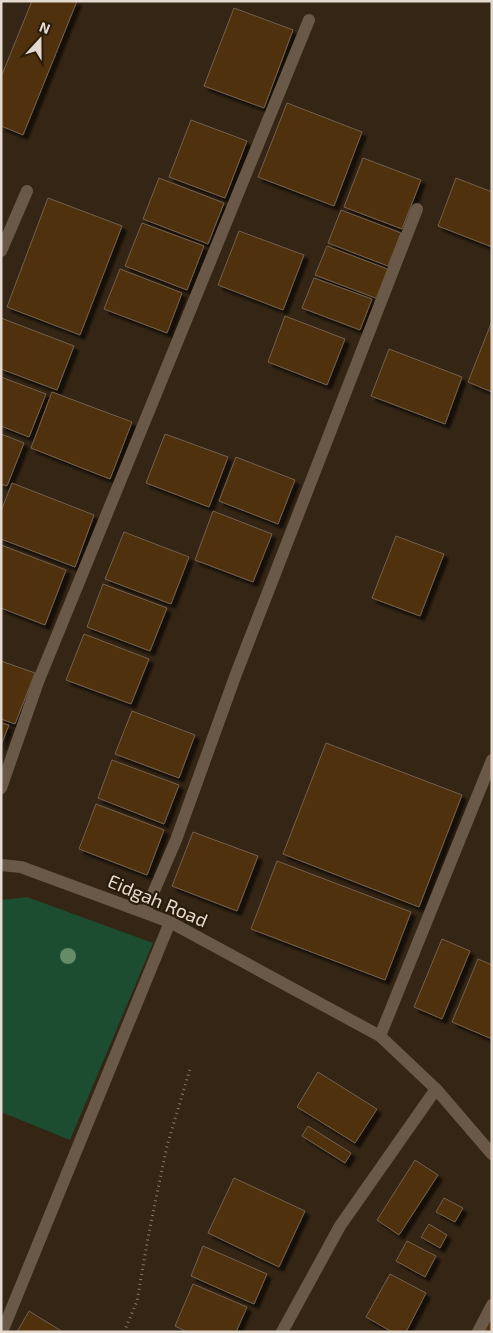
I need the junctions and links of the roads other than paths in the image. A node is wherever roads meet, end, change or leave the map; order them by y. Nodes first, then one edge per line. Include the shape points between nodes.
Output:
1 (309, 20) dead end
2 (27, 191) dead end
3 (417, 209) dead end
4 (1, 251) edge
5 (492, 760) edge
6 (1, 788) edge
7 (1, 865) edge
8 (145, 912) junction
9 (170, 922) junction
10 (380, 1036) junction
11 (436, 1089) junction
12 (492, 1154) edge
13 (492, 1305) edge
14 (2, 1332) edge
15 (282, 1332) edge
16 (478, 1332) edge

1 - 6 street via 38,682
2 - 4 street
3 - 8 street via 236,674 176,840
5 - 10 street
7 - 8 street, Eidgah Road via 21,867
8 - 9 street, Eidgah Road
9 - 10 street, Eidgah Road
9 - 14 street
10 - 11 street, Eidgah Road
11 - 12 street, Eidgah Road
11 - 15 street via 340,1226
13 - 16 street

